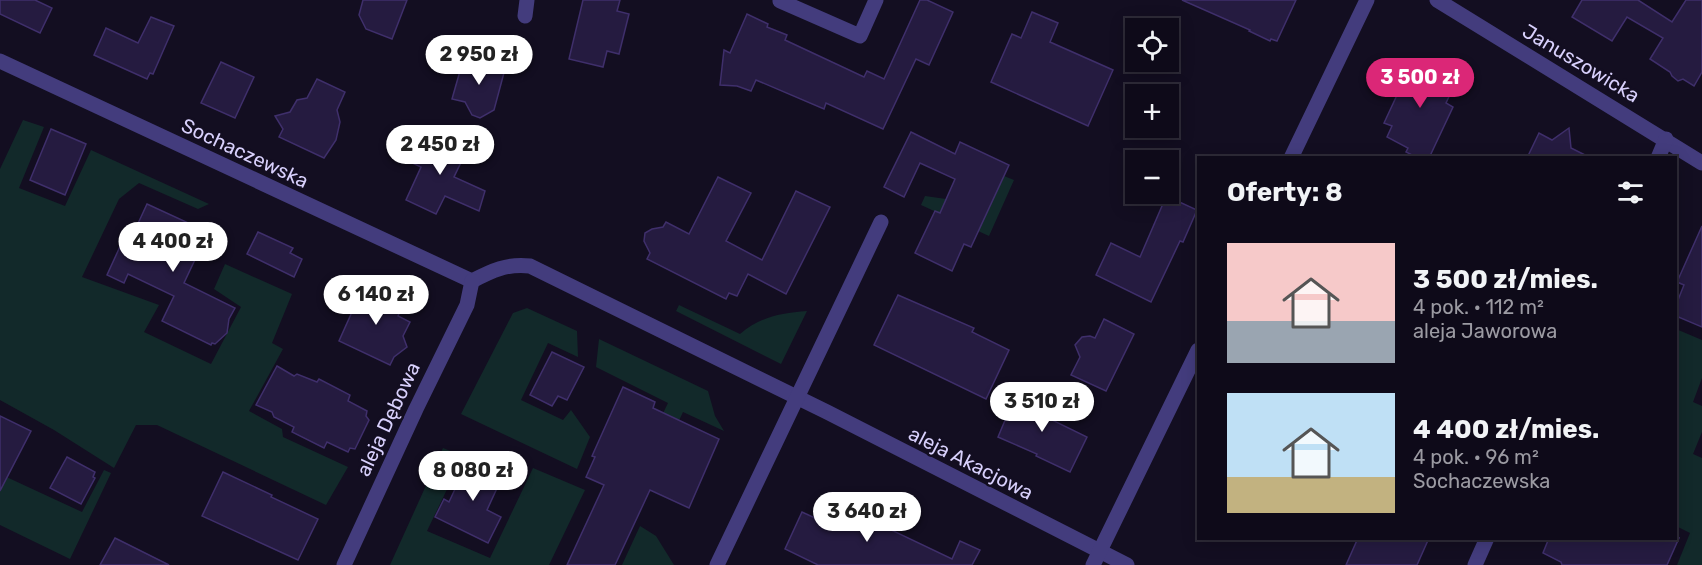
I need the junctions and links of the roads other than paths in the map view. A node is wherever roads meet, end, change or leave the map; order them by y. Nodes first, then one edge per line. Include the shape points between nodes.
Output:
1 (527, 0) edge
2 (876, 0) edge
3 (1367, 0) edge
4 (1437, 0) edge
5 (780, 1) edge
6 (525, 16) dead end
7 (0, 61) edge
8 (1666, 139) junction
9 (1292, 156) edge
10 (1659, 156) edge
11 (1702, 163) edge
12 (881, 222) dead end
13 (472, 281) junction
14 (1197, 352) edge
15 (796, 398) junction
16 (1486, 540) edge
17 (1100, 551) junction
18 (344, 565) edge
19 (717, 565) edge
20 (1093, 565) edge
21 (1127, 565) edge
22 (1475, 565) edge

1 - 6 street
2 - 5 street via 860,36
3 - 9 street
4 - 8 street, Januszowicka
7 - 13 street, Sochaczewska
8 - 10 street
8 - 11 street, Januszowicka
12 - 15 street
13 - 15 street, aleja Akacjowa via 506,266 530,266
13 - 18 street, aleja Dębowa via 467,304
14 - 17 street
15 - 17 street, aleja Akacjowa
15 - 19 street
16 - 22 street
17 - 20 street
17 - 21 street, aleja Akacjowa

